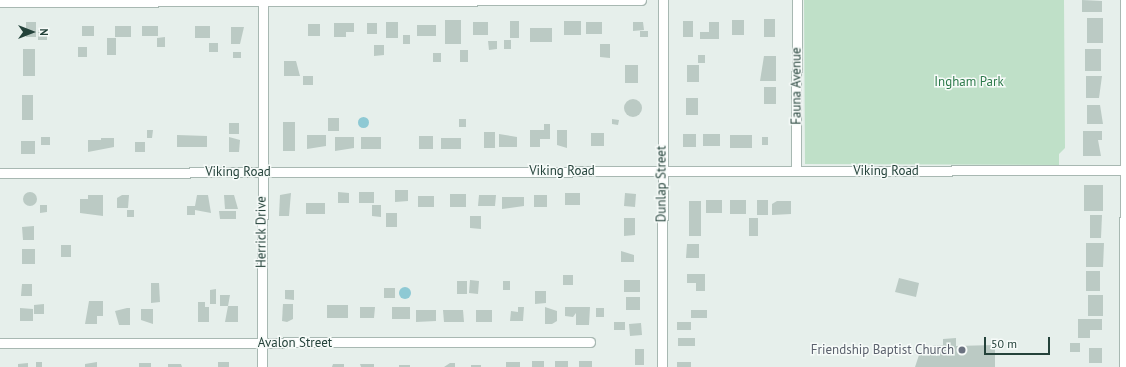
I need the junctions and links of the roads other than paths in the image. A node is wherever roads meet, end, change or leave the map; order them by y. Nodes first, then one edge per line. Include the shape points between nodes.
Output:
1 (642, 0) edge
2 (662, 0) edge
3 (797, 0) edge
4 (1125, 0) edge
5 (262, 1) edge
6 (0, 2) edge
7 (1124, 170) junction
8 (262, 171) junction
9 (662, 171) junction
10 (796, 171) junction
11 (0, 173) edge
12 (0, 342) edge
13 (590, 342) dead end
14 (262, 343) junction
15 (262, 367) edge
16 (662, 367) edge
17 (1124, 367) edge

1 - 5 street
2 - 9 street, Dunlap Street
3 - 10 street, Fauna Avenue
4 - 7 street
5 - 6 street
5 - 8 street, Herrick Drive
7 - 10 street, Viking Road
7 - 17 street
8 - 9 street, Viking Road
8 - 11 street, Viking Road
8 - 14 street, Herrick Drive
9 - 10 street, Viking Road
9 - 16 street, Dunlap Street
12 - 14 street, Avalon Street
13 - 14 street, Avalon Street
14 - 15 street, Herrick Drive

